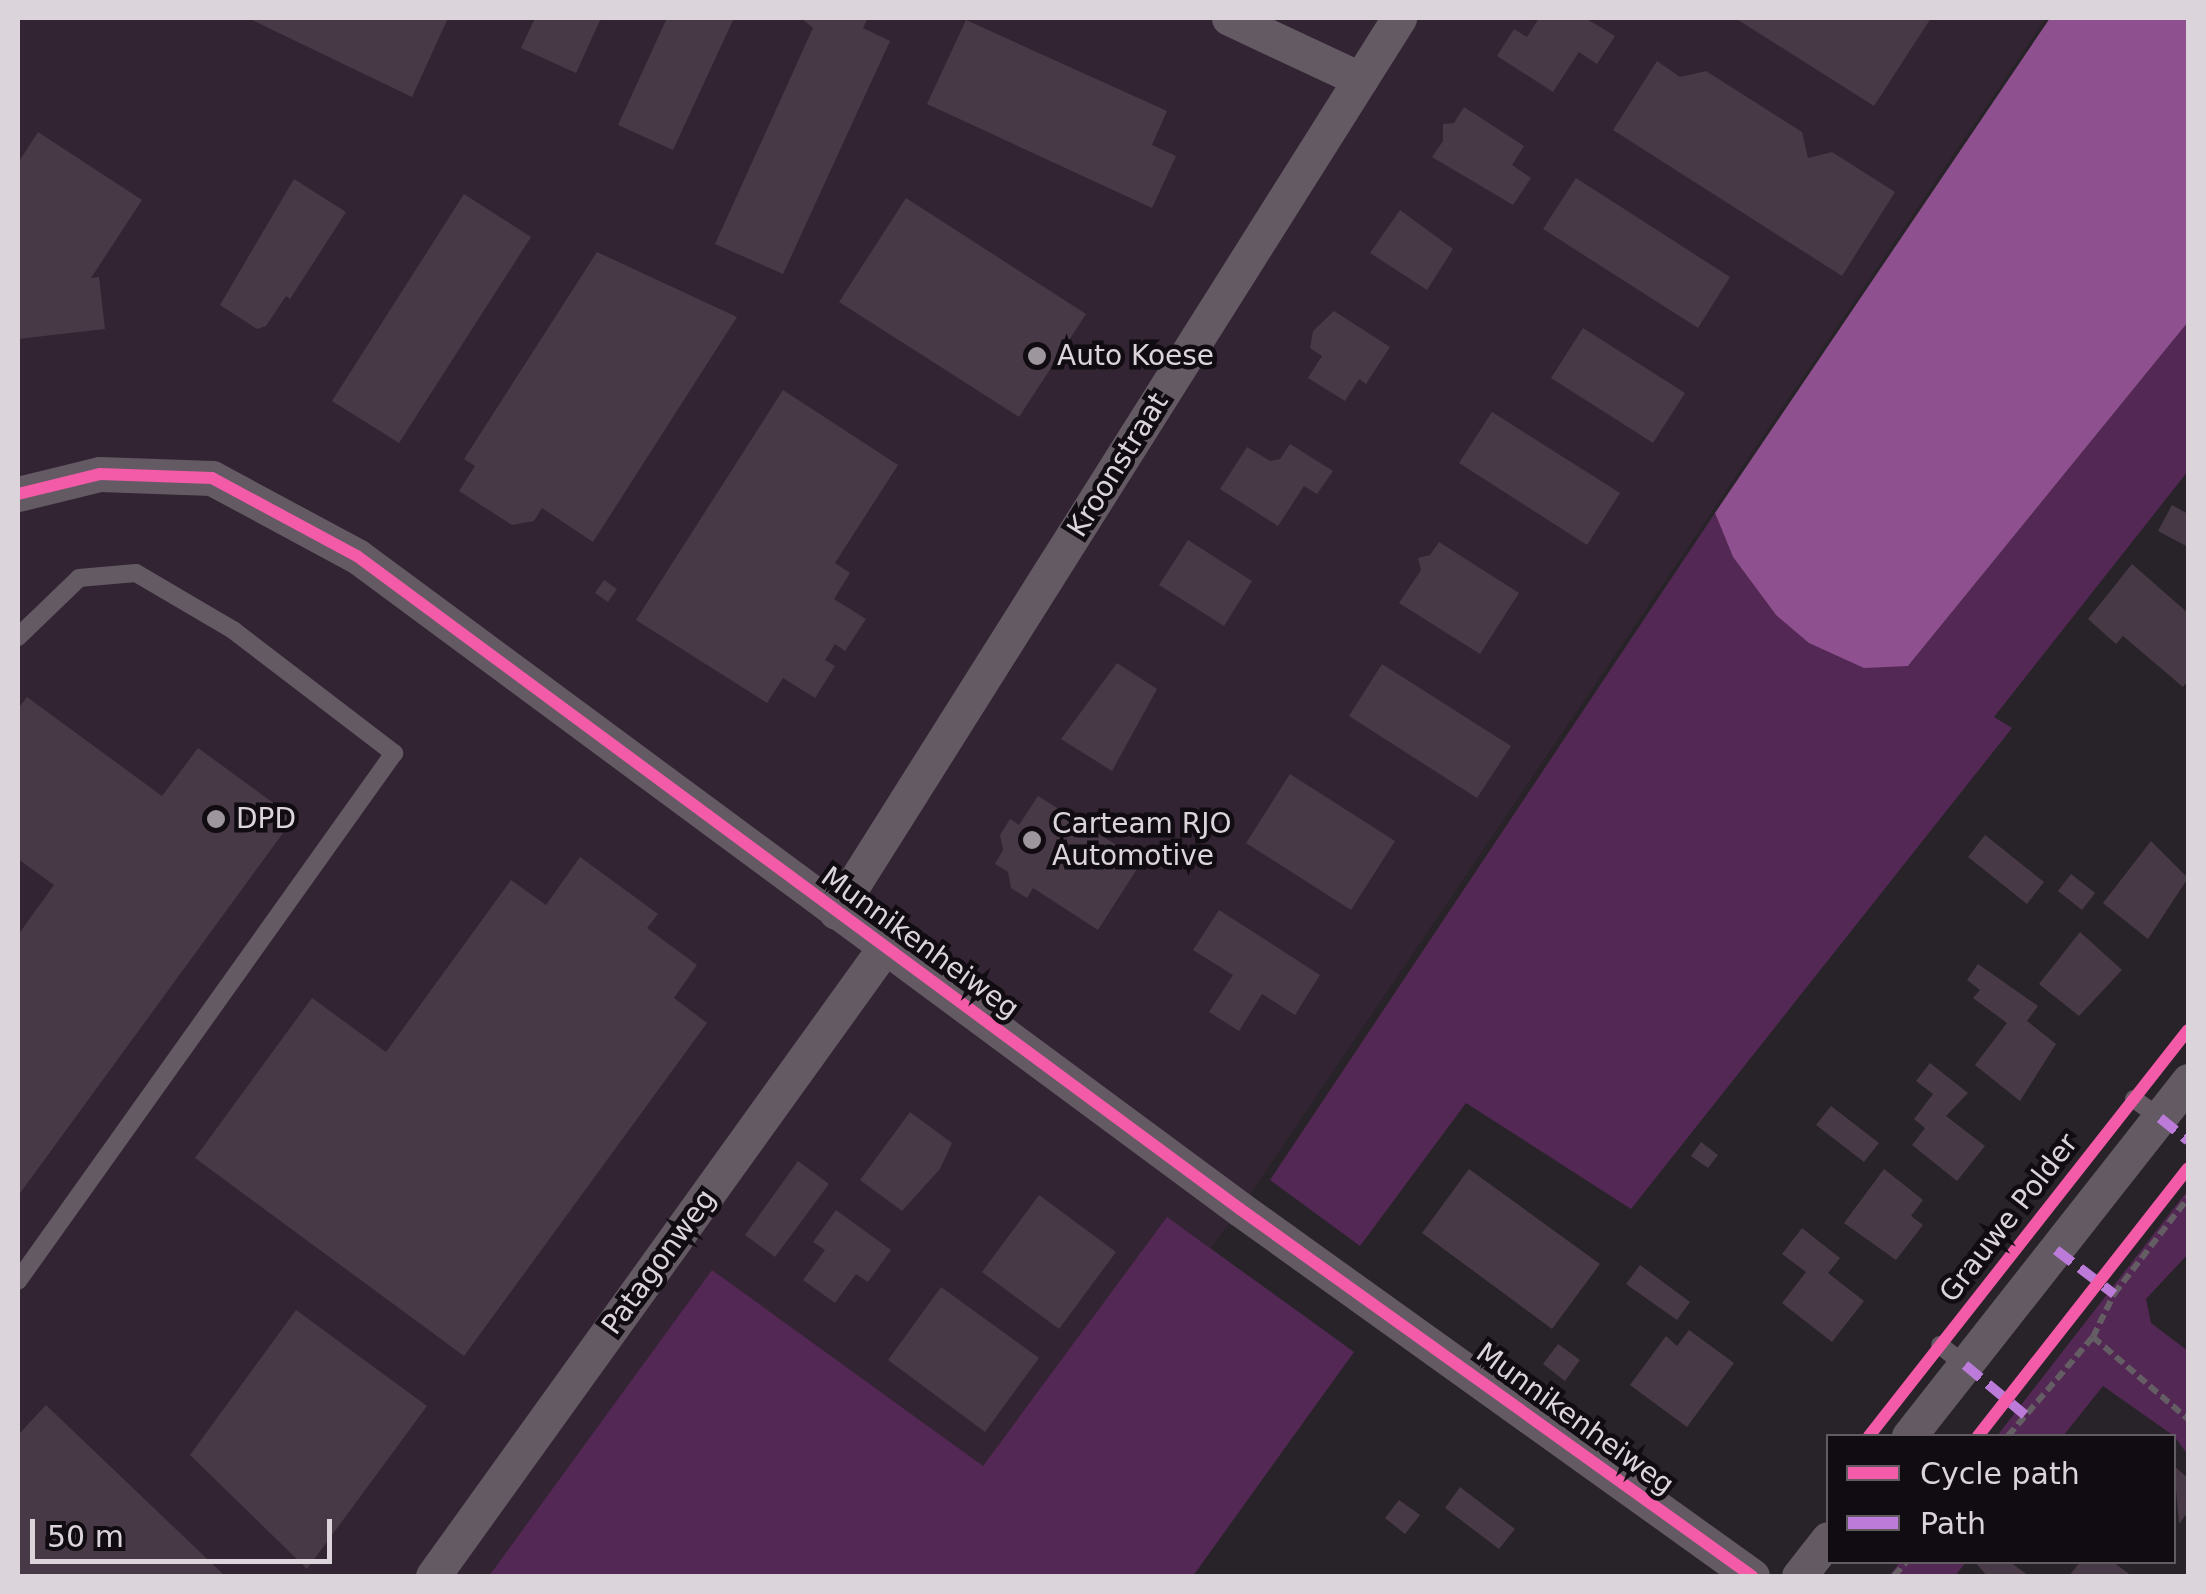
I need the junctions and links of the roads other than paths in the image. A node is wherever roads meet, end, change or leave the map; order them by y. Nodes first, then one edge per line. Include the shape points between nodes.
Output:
1 (1228, 18) edge
2 (1399, 18) edge
3 (1360, 79) junction
4 (18, 494) edge
5 (18, 637) edge
6 (836, 912) junction
7 (884, 948) junction
8 (2188, 1082) edge
9 (18, 1281) edge
10 (1910, 1434) edge
11 (1826, 1541) edge
12 (433, 1576) edge
13 (1752, 1576) edge
14 (1798, 1576) edge

1 - 3 street
2 - 3 street, Kroonstraat
3 - 6 street, Kroonstraat
4 - 6 street, Munnikenheiweg via 100,474 212,478 357,556
5 - 9 lane via 79,578 136,572 232,630 394,753
6 - 7 street, Munnikenheiweg
7 - 12 street, Patagonweg
7 - 13 street, Munnikenheiweg
8 - 10 street, Grauwe Polder via 2147,1109 1953,1355
11 - 14 street

